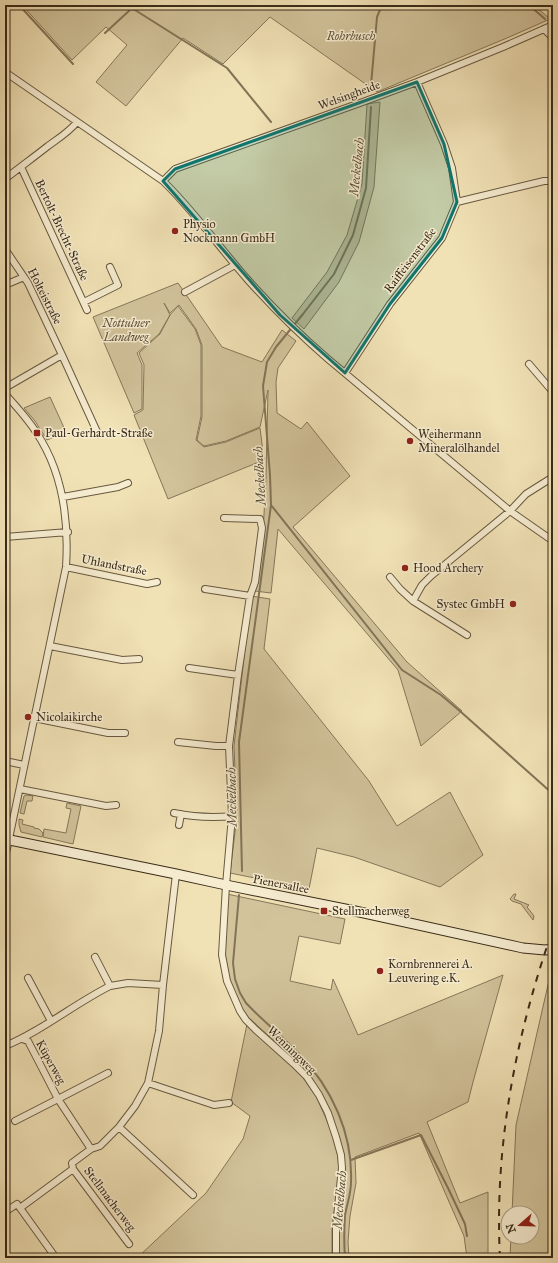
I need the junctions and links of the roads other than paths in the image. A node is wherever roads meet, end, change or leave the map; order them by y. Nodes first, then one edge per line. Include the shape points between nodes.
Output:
1 (553, 25) edge
2 (544, 30) junction
3 (553, 38) edge
4 (5, 72) edge
5 (417, 82) junction
6 (77, 122) junction
7 (21, 167) junction
8 (5, 179) edge
9 (163, 181) junction
10 (553, 181) edge
11 (457, 202) junction
12 (5, 249) edge
13 (235, 265) junction
14 (110, 267) dead end
15 (24, 277) junction
16 (5, 286) edge
17 (185, 292) dead end
18 (84, 302) junction
19 (87, 310) dead end
20 (62, 355) junction
21 (529, 364) dead end
22 (345, 373) junction
23 (5, 388) edge
24 (553, 392) edge
25 (5, 394) edge
26 (98, 434) dead end
27 (553, 477) edge
28 (128, 483) dead end
29 (63, 497) junction
30 (510, 511) junction
31 (224, 518) dead end
32 (68, 532) junction
33 (5, 537) edge
34 (553, 541) edge
35 (66, 567) junction
36 (390, 577) dead end
37 (157, 582) dead end
38 (205, 589) dead end
39 (250, 596) junction
40 (413, 601) junction
41 (468, 635) dead end
42 (50, 646) junction
43 (140, 659) dead end
44 (189, 668) dead end
45 (238, 674) junction
46 (34, 718) junction
47 (125, 733) dead end
48 (178, 742) dead end
49 (229, 746) junction
50 (5, 761) edge
51 (24, 765) junction
52 (20, 789) junction
53 (116, 805) dead end
54 (174, 813) dead end
55 (181, 814) junction
56 (232, 816) junction
57 (180, 825) dead end
58 (7, 839) edge
59 (5, 858) edge
60 (176, 874) junction
61 (226, 885) junction
62 (553, 949) edge
63 (95, 957) dead end
64 (28, 978) dead end
65 (163, 985) junction
66 (110, 986) junction
67 (51, 1021) junction
68 (22, 1039) junction
69 (5, 1046) edge
70 (108, 1073) dead end
71 (148, 1083) junction
72 (58, 1098) junction
73 (229, 1103) dead end
74 (15, 1121) dead end
75 (119, 1127) junction
76 (91, 1149) junction
77 (73, 1169) junction
78 (193, 1195) dead end
79 (20, 1208) junction
80 (5, 1212) edge
81 (129, 1244) dead end
82 (56, 1258) edge
83 (336, 1258) edge

1 - 2 street, Welsingheide
2 - 3 street
2 - 5 street, Welsingheide
4 - 6 street
5 - 9 street, Welsingheide via 175,168
5 - 11 street via 452,168
6 - 7 street via 71,130
6 - 9 street
7 - 8 street
7 - 18 street, Bertolt-Brecht-Straße
9 - 13 street via 184,202
10 - 11 street
11 - 22 street, Raiffeisenstraße via 442,238 390,304
12 - 15 street, Holteistraße
13 - 17 street
13 - 22 street via 288,323
14 - 18 street via 118,285
15 - 16 street
15 - 20 street, Holteistraße
18 - 19 street, Bertolt-Brecht-Straße
20 - 23 street
20 - 26 street, Holteistraße
21 - 24 street
22 - 30 street
25 - 29 street via 37,433 54,469
27 - 30 street via 526,494
28 - 29 street
29 - 32 street
30 - 34 street
30 - 40 street via 431,576 422,585
31 - 39 street, Wenningweg via 260,519 262,528 255,582
32 - 33 street
32 - 35 street
35 - 37 street, Uhlandstraße via 147,584
35 - 42 street
36 - 40 street
38 - 39 street
39 - 45 street, Wenningweg
40 - 41 street
42 - 43 street via 122,660
42 - 46 street
44 - 45 street
45 - 49 street, Wenningweg
46 - 47 street via 108,733
46 - 51 street
48 - 49 street
49 - 56 street, Wenningweg
50 - 51 street
51 - 52 street
52 - 53 street via 106,806
52 - 58 street
54 - 55 street
55 - 56 street via 215,818
55 - 57 street
56 - 61 street, Wenningweg
58 - 59 street
58 - 60 main road, Pienersallee
60 - 61 main road, Pienersallee
60 - 65 street, Stellmacherweg
61 - 62 main road, Pienersallee via 523,948
61 - 83 street, Wenningweg via 222,955 227,981 234,998 246,1020 307,1077 328,1113 336,1137 342,1168 336,1227
63 - 66 street
64 - 67 street
65 - 66 street via 128,983
65 - 71 street, Stellmacherweg via 158,1031
66 - 67 street
67 - 68 street
68 - 69 street
68 - 72 street, Küperweg via 28,1041
70 - 72 street, Küperweg
71 - 73 street via 214,1105
71 - 75 street, Stellmacherweg
72 - 74 street, Küperweg
72 - 76 street, Küperweg
75 - 76 street, Stellmacherweg via 100,1146
75 - 78 street
76 - 77 street, Stellmacherweg via 72,1163
77 - 79 street, Stellmacherweg
77 - 81 street, Stellmacherweg
79 - 80 street, Stellmacherweg via 17,1204
79 - 82 street

